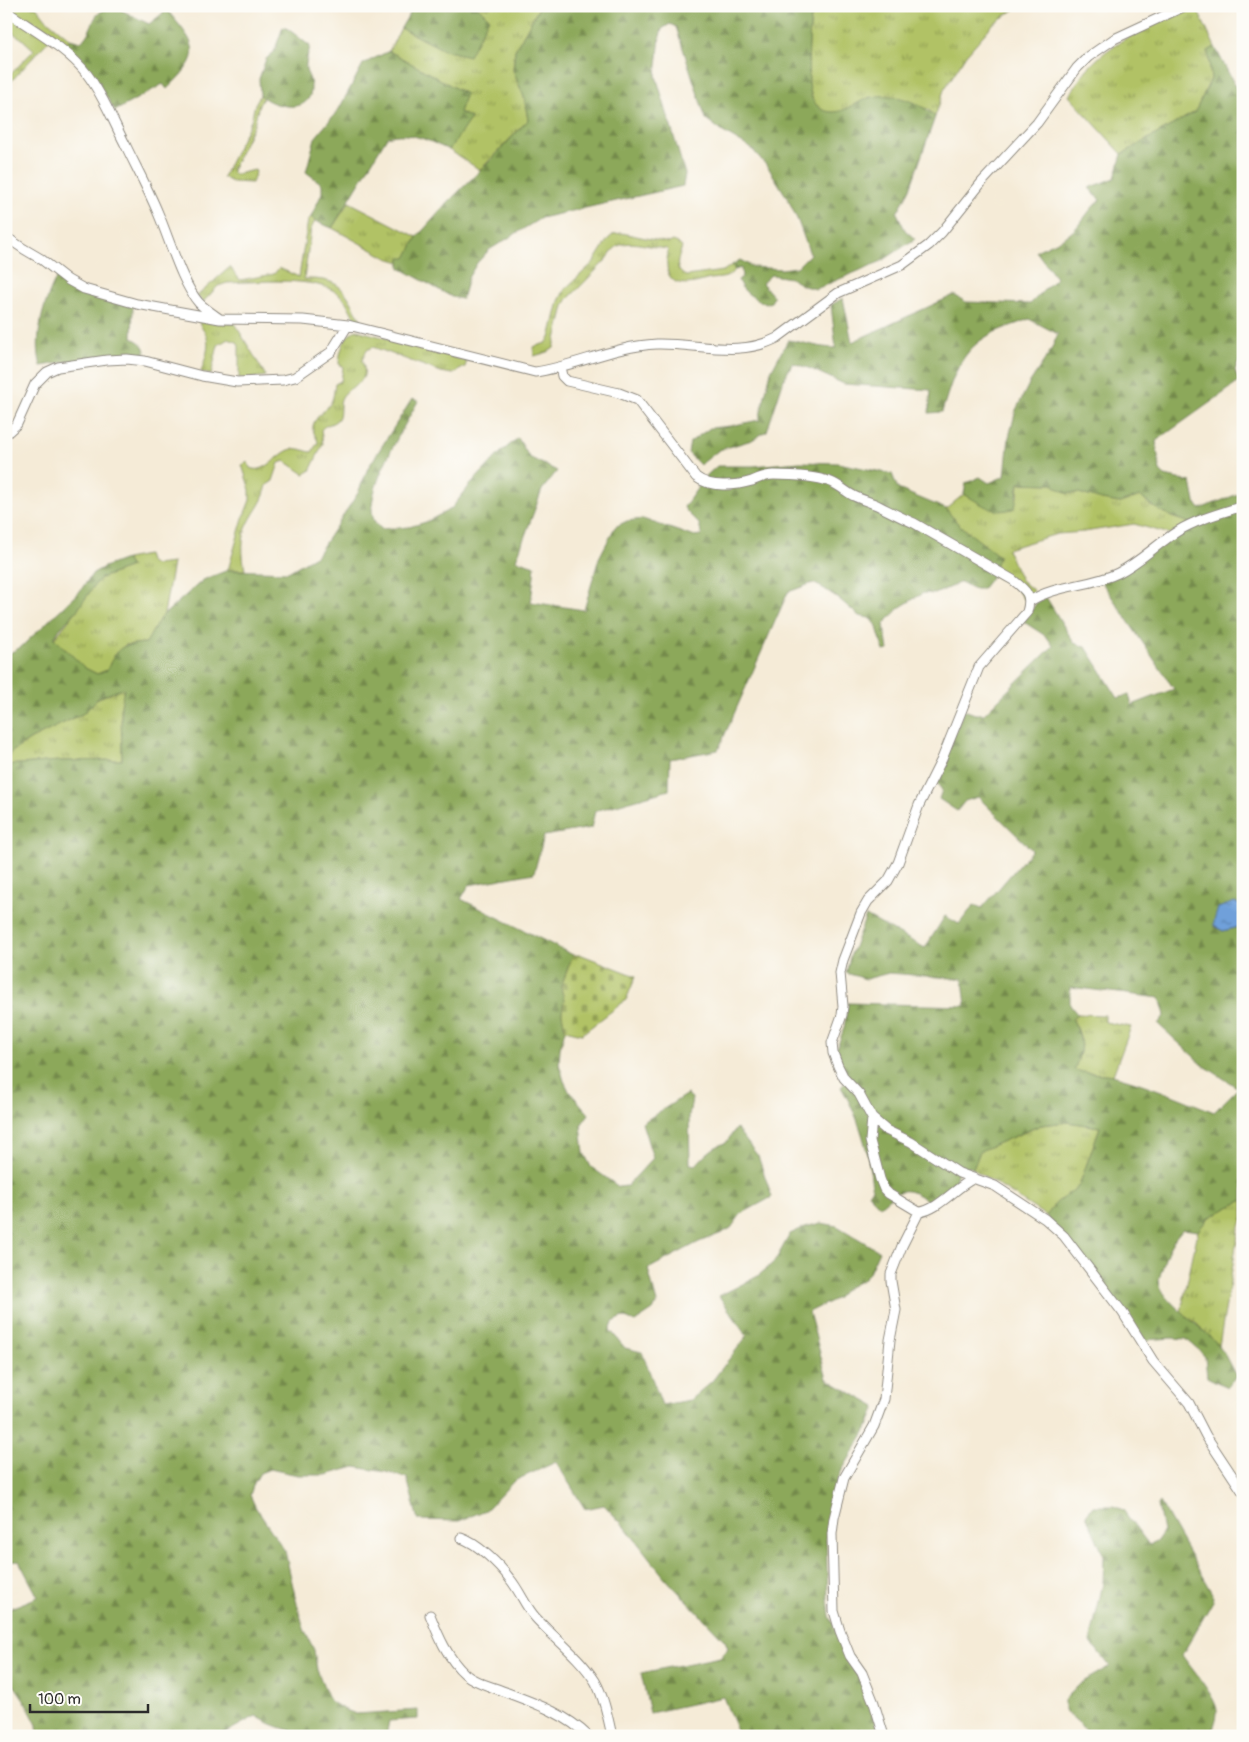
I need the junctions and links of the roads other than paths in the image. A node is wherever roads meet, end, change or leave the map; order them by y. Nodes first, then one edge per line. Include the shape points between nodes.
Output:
1 (1185, 6) edge
2 (6, 11) edge
3 (6, 237) edge
4 (220, 319) junction
5 (348, 324) junction
6 (560, 367) junction
7 (6, 434) edge
8 (1243, 506) edge
9 (1030, 601) junction
10 (872, 1118) junction
11 (959, 1173) junction
12 (973, 1179) junction
13 (955, 1190) junction
14 (919, 1212) junction
15 (1243, 1492) edge
16 (461, 1538) dead end
17 (430, 1615) dead end
18 (588, 1736) edge
19 (612, 1736) edge
20 (884, 1736) edge

1 - 6 street via 1114,39 1088,57 1037,122 929,245 902,265 838,293 777,338 737,349 642,345
2 - 4 street via 78,63 87,75 144,180 194,297
3 - 4 street via 84,289 137,304
4 - 5 street
5 - 6 street via 534,372
5 - 7 street via 331,352 295,377 283,380 237,382 127,358 58,367 47,372 36,384 18,424
6 - 9 street via 567,381 637,400 701,481 740,484 772,475 833,483 855,497 914,523 1014,580 1028,593
8 - 9 street via 1178,531 1119,573 1050,591
9 - 10 street via 1027,612 979,667 942,759 919,804 898,863 864,907 840,973 843,1006 832,1043 833,1053 844,1078 859,1094
10 - 11 street via 886,1130
10 - 14 street via 870,1141 884,1189
11 - 12 street
11 - 13 street
12 - 13 street
12 - 15 street via 995,1186 1045,1219 1064,1236 1123,1313 1153,1361 1189,1403 1206,1436
13 - 14 street via 938,1204
14 - 20 street via 891,1274 896,1310 884,1400 872,1431 844,1478 832,1534 834,1611 850,1656 862,1673
16 - 19 street via 470,1540 511,1579 534,1616 587,1669 596,1684
17 - 18 street via 453,1661 466,1675 560,1716

